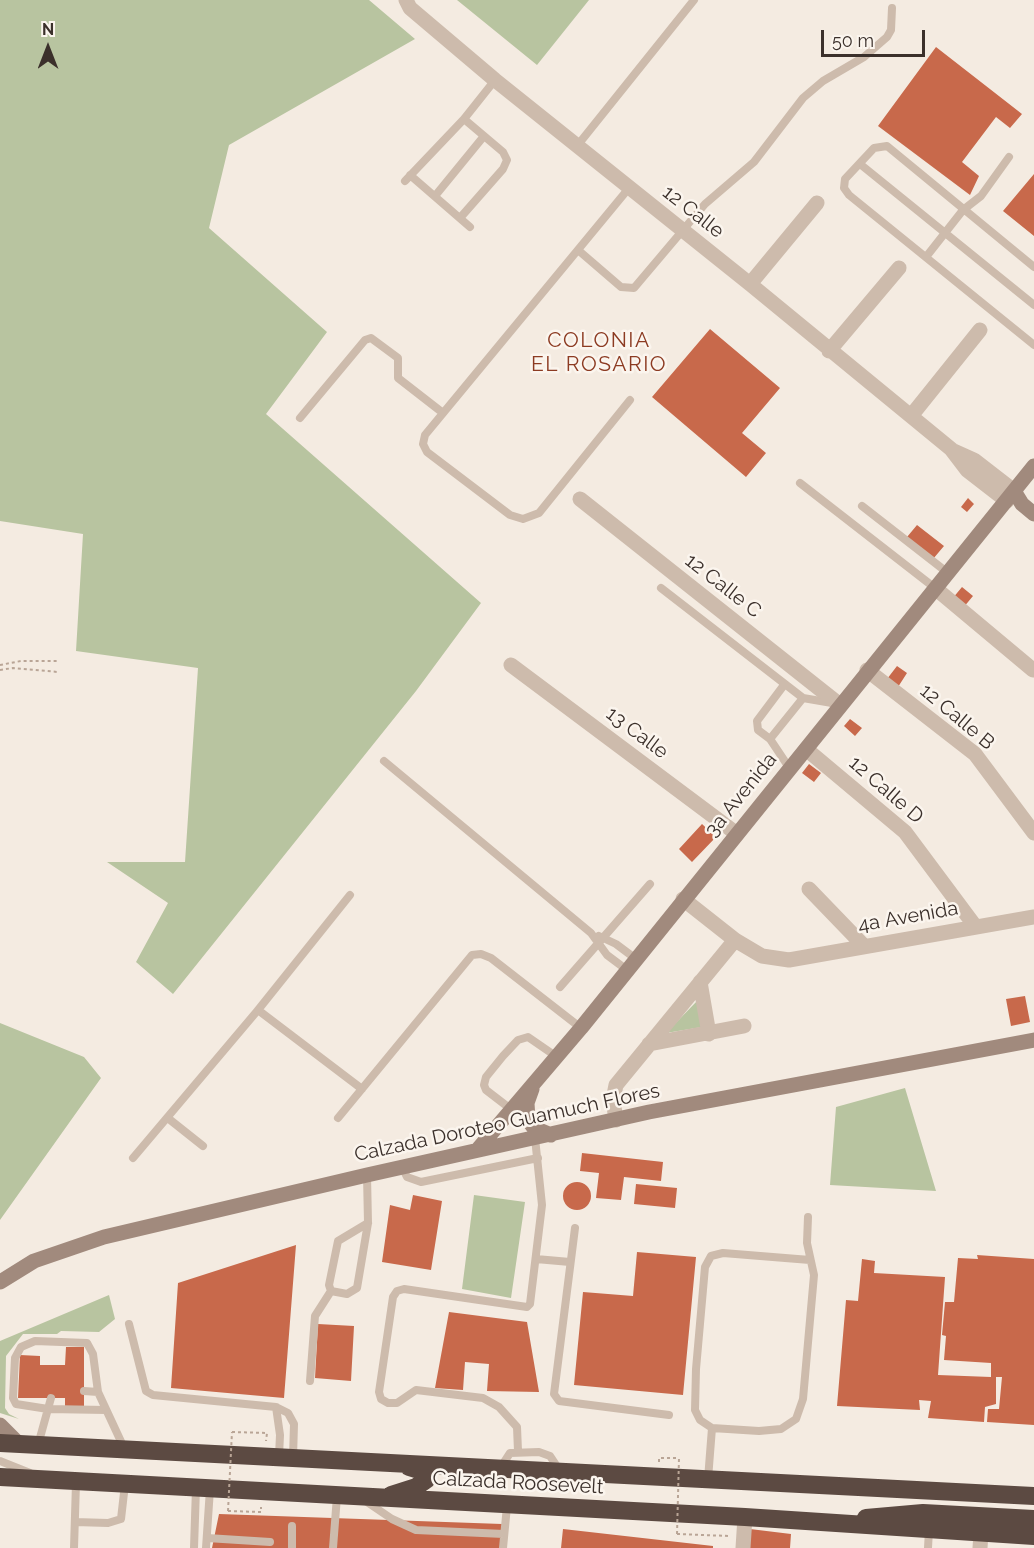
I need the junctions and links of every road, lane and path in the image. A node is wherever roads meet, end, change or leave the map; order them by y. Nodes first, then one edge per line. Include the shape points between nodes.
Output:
1 (694, 0) edge
2 (408, 4) edge
3 (892, 8) dead end
4 (495, 80) junction
5 (464, 119) junction
6 (484, 136) junction
7 (577, 146) junction
8 (1009, 157) dead end
9 (860, 164) junction
10 (629, 188) junction
11 (435, 196) junction
12 (817, 203) dead end
13 (963, 210) junction
14 (460, 218) junction
15 (470, 227) dead end
16 (683, 231) junction
17 (945, 233) junction
18 (578, 250) junction
19 (926, 257) junction
20 (1034, 267) edge
21 (899, 268) dead end
22 (750, 284) junction
23 (1034, 305) edge
24 (981, 330) dead end
25 (1034, 345) edge
26 (829, 351) junction
27 (630, 400) dead end
28 (443, 413) junction
29 (910, 416) junction
30 (300, 418) dead end
31 (1034, 466) edge
32 (800, 483) dead end
33 (580, 499) dead end
34 (1014, 499) junction
35 (862, 506) dead end
36 (1034, 514) edge
37 (948, 573) junction
38 (661, 588) dead end
39 (935, 588) junction
40 (58, 661) dead end
41 (511, 665) dead end
42 (0, 668) edge
43 (867, 670) junction
44 (1033, 670) edge
45 (58, 672) dead end
46 (784, 684) junction
47 (803, 698) junction
48 (840, 705) junction
49 (770, 739) junction
50 (806, 749) junction
51 (384, 761) dead end
52 (789, 769) junction
53 (1034, 833) edge
54 (737, 834) junction
55 (650, 884) dead end
56 (809, 889) dead end
57 (350, 895) dead end
58 (682, 899) junction
59 (1034, 917) edge
60 (975, 927) junction
61 (735, 940) junction
62 (601, 941) junction
63 (863, 945) junction
64 (631, 964) junction
65 (700, 981) junction
66 (560, 987) dead end
67 (258, 1010) junction
68 (744, 1026) dead end
69 (581, 1028) junction
70 (709, 1034) junction
71 (1034, 1040) edge
72 (649, 1044) junction
73 (557, 1057) junction
74 (534, 1083) junction
75 (362, 1089) junction
76 (512, 1110) junction
77 (169, 1119) junction
78 (339, 1119) dead end
79 (616, 1120) junction
80 (543, 1136) junction
81 (203, 1146) dead end
82 (478, 1149) junction
83 (133, 1158) dead end
84 (538, 1158) junction
85 (402, 1167) junction
86 (367, 1175) junction
87 (808, 1217) dead end
88 (368, 1223) junction
89 (574, 1228) dead end
90 (536, 1259) junction
91 (810, 1260) junction
92 (570, 1262) junction
93 (0, 1282) edge
94 (331, 1291) junction
95 (129, 1324) dead end
96 (310, 1381) dead end
97 (84, 1391) dead end
98 (98, 1392) junction
99 (51, 1398) dead end
100 (276, 1407) junction
101 (48, 1409) junction
102 (106, 1410) junction
103 (669, 1415) dead end
104 (0, 1425) edge
105 (712, 1428) junction
106 (267, 1433) dead end
107 (0, 1443) edge
108 (20, 1444) junction
109 (38, 1445) junction
110 (124, 1449) junction
111 (518, 1451) junction
112 (286, 1458) junction
113 (659, 1458) dead end
114 (0, 1461) edge
115 (387, 1464) junction
116 (501, 1468) junction
117 (561, 1472) junction
118 (5, 1480) edge
119 (49, 1480) junction
120 (708, 1480) junction
121 (76, 1481) junction
122 (125, 1484) junction
123 (203, 1488) junction
124 (337, 1496) junction
125 (1034, 1496) edge
126 (361, 1497) junction
127 (381, 1498) junction
128 (507, 1506) junction
129 (261, 1512) dead end
130 (745, 1517) junction
131 (1034, 1519) edge
132 (75, 1522) junction
133 (835, 1524) junction
134 (292, 1526) dead end
135 (504, 1534) junction
136 (717, 1535) dead end
137 (1034, 1536) edge
138 (207, 1538) junction
139 (929, 1539) edge
140 (981, 1540) edge
141 (270, 1542) dead end
142 (74, 1548) edge
143 (194, 1548) edge
144 (206, 1548) edge
145 (292, 1548) edge
146 (333, 1548) edge
147 (503, 1548) edge
148 (743, 1548) edge

1 - 7 lane
2 - 4 street, 12 Calle
3 - 16 lane via 891,30 886,37 864,57 803,98 754,162 705,204
4 - 5 lane
4 - 7 street, 12 Calle
5 - 6 lane
5 - 11 lane via 408,178
6 - 11 lane
6 - 14 lane via 507,160
7 - 10 street, 12 Calle
8 - 13 lane via 981,196
9 - 13 lane via 874,148 886,146
9 - 17 lane
9 - 19 lane via 845,179 844,188
10 - 16 street, 12 Calle
10 - 18 lane
11 - 14 lane
12 - 22 street
13 - 17 lane
13 - 20 lane
14 - 15 lane
16 - 18 lane via 634,288 621,287
16 - 22 street, 12 Calle
17 - 19 lane
17 - 23 lane
18 - 28 lane
19 - 25 lane
21 - 26 street
22 - 26 street, 12 Calle
24 - 29 street
26 - 29 street, 12 Calle
27 - 28 lane via 539,513 523,519 510,515 427,452 423,444 425,435
28 - 30 lane via 398,378 398,358 371,338 365,340
29 - 34 street, 12 Calle via 951,449 974,460
31 - 34 main road, 3a Avenida
32 - 39 lane
33 - 48 street, 12 Calle C
34 - 36 main road, 12 Calle
34 - 37 main road, 3a Avenida
35 - 37 lane
37 - 39 main road, 3a Avenida
38 - 46 lane
39 - 43 main road, 3a Avenida
39 - 44 street
40 - 42 path via 21,661
41 - 54 street, 13 Calle
42 - 45 path
43 - 48 main road, 3a Avenida
43 - 53 street, 12 Calle B via 975,754
46 - 47 lane
46 - 49 lane via 757,721 758,730
47 - 48 lane
47 - 49 lane
48 - 50 main road, 3a Avenida
49 - 52 lane
50 - 52 main road, 3a Avenida
50 - 60 street, 12 Calle D via 905,832
51 - 62 lane
52 - 54 main road, 3a Avenida
54 - 58 main road, 3a Avenida
55 - 62 lane
56 - 63 street
57 - 67 lane
58 - 61 street
58 - 64 main road, 3a Avenida
59 - 60 street, 4a Avenida
60 - 63 street, 4a Avenida
61 - 63 street, 4a Avenida via 762,956 789,960
61 - 65 street
62 - 64 lane
62 - 64 lane via 608,955
62 - 66 lane
64 - 69 main road, 3a Avenida
65 - 70 street
65 - 72 street
67 - 75 lane
67 - 77 lane
68 - 70 street
69 - 73 main road, 3a Avenida
69 - 75 lane via 491,958 482,954 472,956
70 - 72 street
71 - 79 main road, Calzada Doroteo Guamuch Flores
72 - 79 street via 616,1085
73 - 74 main road, 3a Avenida
73 - 76 lane via 528,1036 518,1040 503,1056 484,1085
74 - 76 main road, 3a Avenida
74 - 80 main road via 527,1103 528,1120
75 - 78 lane
76 - 82 main road, 3a Avenida
77 - 81 lane
77 - 83 lane
79 - 80 main road, Calzada Doroteo Guamuch Flores
80 - 82 main road, Calzada Doroteo Guamuch Flores
80 - 84 lane
82 - 85 main road, Calzada Doroteo Guamuch Flores
84 - 85 lane via 421,1182 407,1178
84 - 90 lane via 542,1205
85 - 86 main road, Calzada Doroteo Guamuch Flores
86 - 88 lane
86 - 93 main road, Calzada Doroteo Guamuch Flores via 104,1237 41,1258
87 - 91 lane
88 - 94 lane via 338,1240
88 - 94 lane via 357,1288 347,1294
89 - 92 lane
90 - 92 lane
90 - 111 lane via 533,1300 527,1307 397,1291 379,1392 388,1403 398,1403 417,1390 483,1398 499,1407 517,1426
91 - 105 lane via 814,1275 809,1346 803,1399 796,1419 781,1429
91 - 105 lane via 723,1253 711,1256 705,1267 695,1410 700,1420
92 - 103 lane via 554,1394 559,1401
94 - 96 lane via 315,1316
95 - 100 lane via 142,1383 153,1395
97 - 98 lane
98 - 101 lane via 93,1354 87,1343 35,1341 21,1347 15,1358 14,1398 16,1404
98 - 102 lane
99 - 101 lane
100 - 112 lane
100 - 112 lane via 288,1413 294,1424
101 - 102 lane
101 - 109 lane
102 - 110 lane
104 - 108 main road
105 - 120 lane
106 - 129 path, bridge via 232,1432 228,1510
107 - 108 highway, Calzada Roosevelt
108 - 109 highway, Calzada Roosevelt
109 - 110 highway, Calzada Roosevelt
110 - 112 highway, Calzada Roosevelt
111 - 116 lane via 510,1454
111 - 117 lane via 545,1453
112 - 115 highway, Calzada Roosevelt
113 - 136 path, bridge via 679,1458 677,1534
114 - 119 lane
115 - 116 highway, Calzada Roosevelt
115 - 127 highway via 421,1469 427,1476 417,1487
116 - 117 highway, Calzada Roosevelt
117 - 120 highway, Calzada Roosevelt
118 - 119 highway, Calzada Roosevelt
119 - 121 highway, Calzada Roosevelt
120 - 125 highway, Calzada Roosevelt
121 - 122 highway, Calzada Roosevelt
121 - 132 lane
122 - 123 highway, Calzada Roosevelt
122 - 132 lane via 121,1519 108,1523
123 - 124 highway, Calzada Roosevelt
123 - 138 lane
123 - 143 lane
124 - 126 highway, Calzada Roosevelt
124 - 146 lane
126 - 127 highway, Calzada Roosevelt
126 - 135 lane via 416,1530
127 - 128 highway, Calzada Roosevelt
128 - 130 highway, Calzada Roosevelt
128 - 135 lane
130 - 133 highway, Calzada Roosevelt
130 - 148 street
131 - 133 highway via 923,1513
132 - 142 lane
133 - 139 highway, Calzada Roosevelt
134 - 145 lane
135 - 147 lane
137 - 140 highway, Calzada Roosevelt
138 - 141 lane
138 - 144 lane
139 - 140 highway, Calzada Roosevelt

